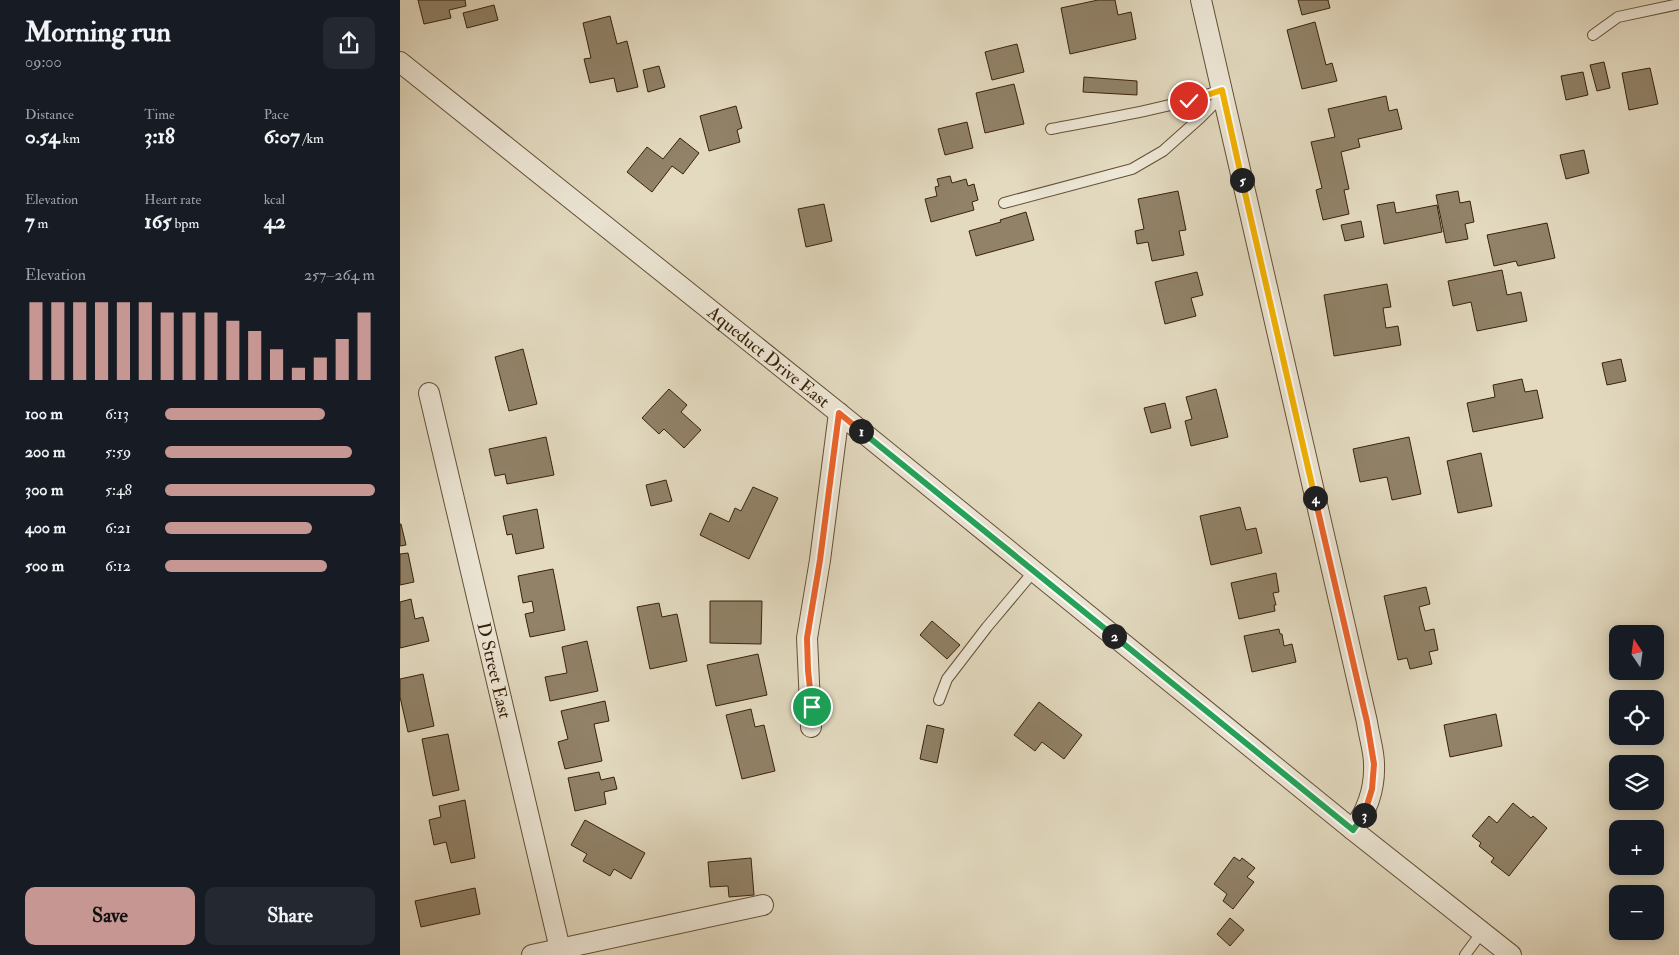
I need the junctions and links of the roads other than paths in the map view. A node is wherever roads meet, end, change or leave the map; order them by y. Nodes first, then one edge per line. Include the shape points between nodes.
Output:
1 (1201, 0) edge
2 (1679, 4) edge
3 (1594, 35) dead end
4 (400, 62) edge
5 (1222, 92) junction
6 (1051, 129) dead end
7 (1004, 204) dead end
8 (429, 393) dead end
9 (839, 413) junction
10 (1034, 571) junction
11 (939, 700) dead end
12 (812, 726) dead end
13 (1353, 830) junction
14 (763, 905) dead end
15 (1482, 932) junction
16 (560, 949) junction
17 (532, 955) edge
18 (1465, 955) edge
19 (1511, 955) edge

1 - 5 street
2 - 3 lane via 1618,17
4 - 9 street, Aqueduct Drive East
5 - 6 lane via 1144,112
5 - 7 lane via 1200,118 1163,151 1132,169
5 - 13 street via 1374,764 1372,789 1363,816
8 - 16 street, D Street East
9 - 10 street, Aqueduct Drive East
9 - 12 street via 807,638
10 - 11 lane via 947,679
10 - 13 street, Aqueduct Drive East
13 - 15 street, Aqueduct Drive East
14 - 16 street
15 - 18 lane
15 - 19 street, Aqueduct Drive East
16 - 17 street

